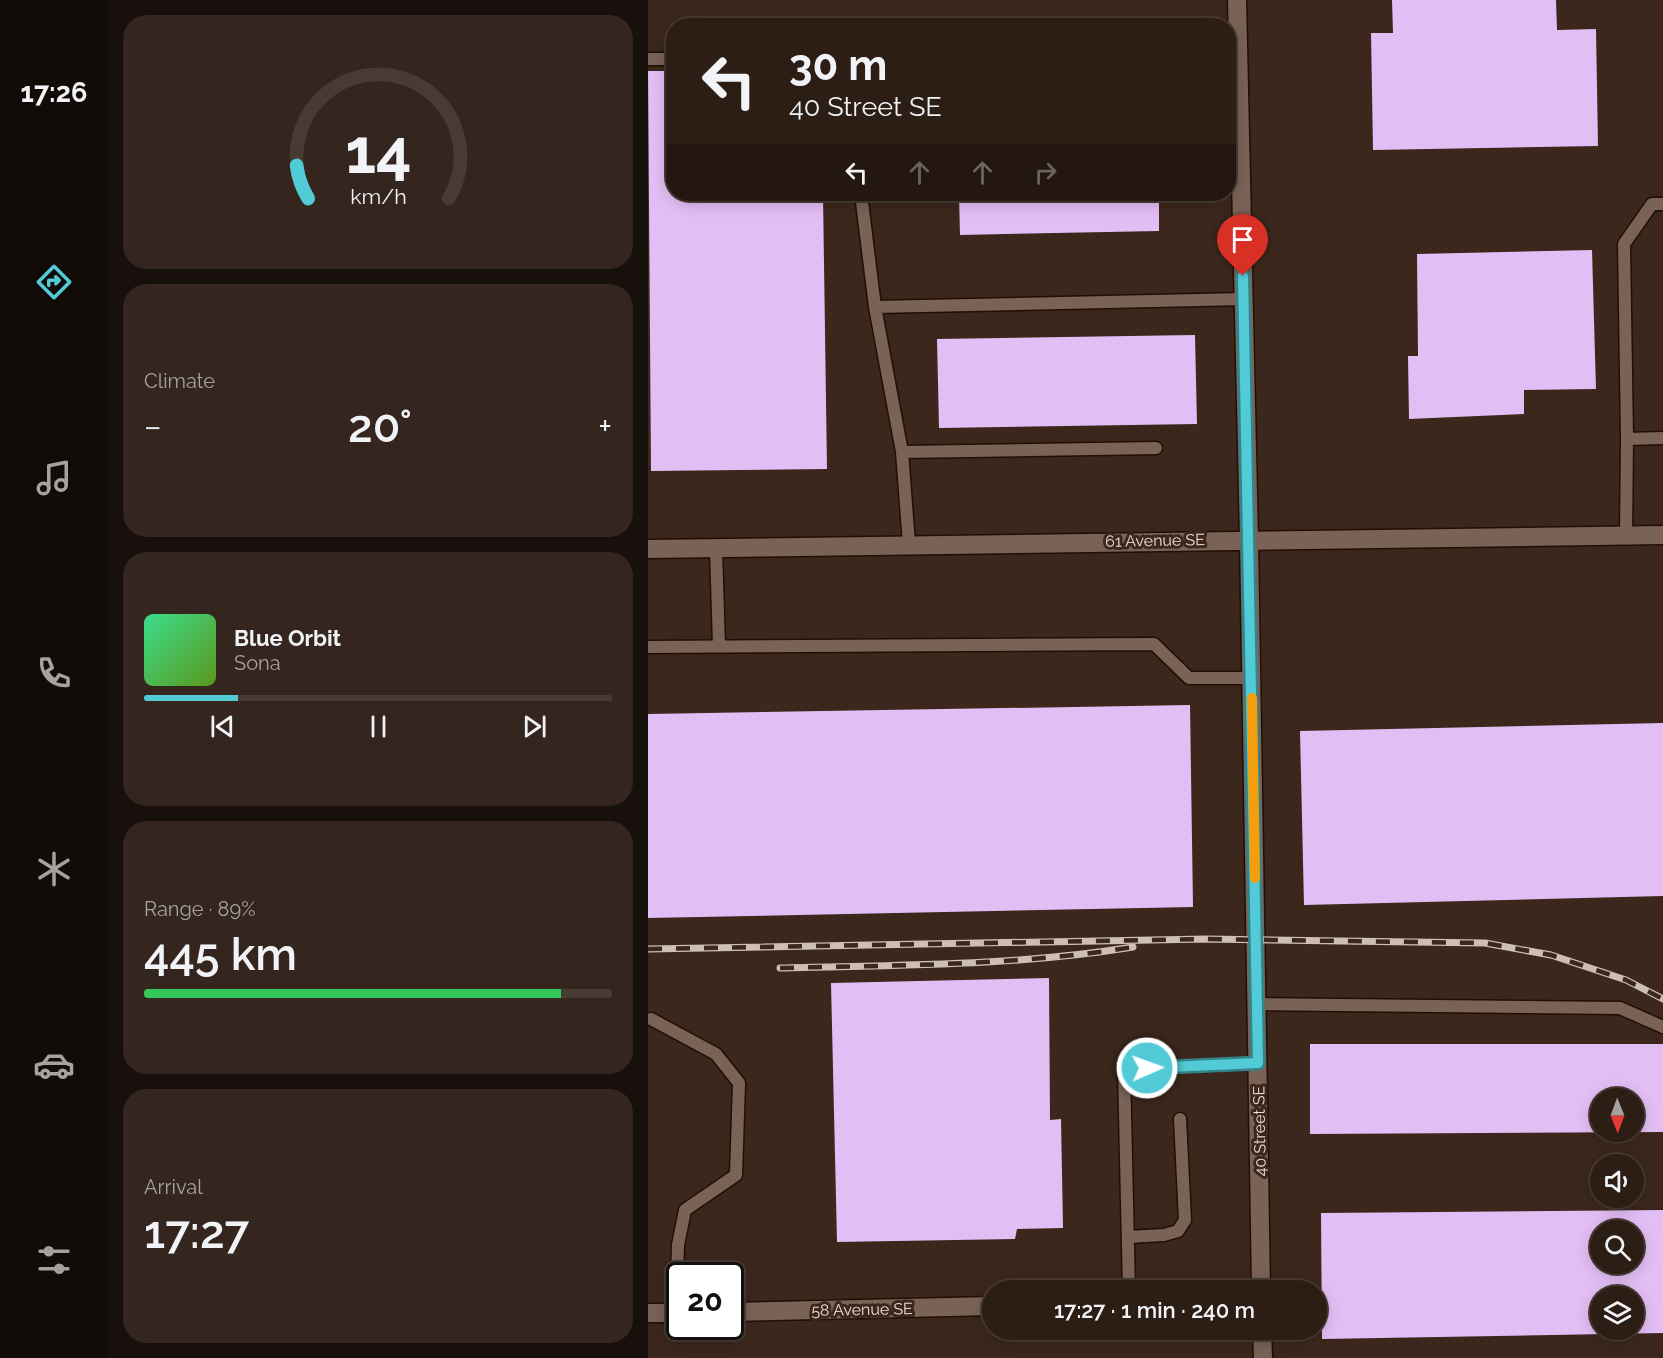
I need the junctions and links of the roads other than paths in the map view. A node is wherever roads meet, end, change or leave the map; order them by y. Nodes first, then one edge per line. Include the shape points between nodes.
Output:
1 (1237, 0) edge
2 (666, 58) edge
3 (648, 59) edge
4 (862, 201) edge
5 (1663, 204) edge
6 (1244, 298) junction
7 (875, 307) junction
8 (1663, 438) edge
9 (1627, 439) junction
10 (1156, 448) dead end
11 (902, 452) junction
12 (1626, 535) junction
13 (1663, 535) edge
14 (1249, 539) junction
15 (909, 544) junction
16 (716, 548) junction
17 (648, 549) edge
18 (648, 646) edge
19 (719, 646) junction
20 (1252, 678) junction
21 (1258, 1004) junction
22 (651, 1019) dead end
23 (1663, 1027) edge
24 (1258, 1063) junction
25 (1180, 1119) dead end
26 (1128, 1237) junction
27 (678, 1262) edge
28 (1129, 1280) edge
29 (1262, 1280) edge
30 (982, 1306) edge
31 (744, 1312) edge
32 (648, 1313) edge
33 (666, 1313) edge
34 (1263, 1340) edge
35 (1263, 1358) edge

1 - 6 street, 40 Street SE
2 - 3 lane
4 - 7 lane
5 - 9 lane via 1652,204 1624,244
6 - 7 lane
6 - 14 street, 40 Street SE
7 - 11 lane
8 - 9 lane
9 - 12 lane
10 - 11 lane
11 - 15 lane
12 - 13 street, 61 Avenue SE
12 - 14 street, 61 Avenue SE
14 - 15 street, 61 Avenue SE
14 - 20 street, 40 Street SE
15 - 16 street, 61 Avenue SE
16 - 17 street, 61 Avenue SE
16 - 19 lane
18 - 19 lane
19 - 20 lane via 1154,644 1189,678
20 - 21 street, 40 Street SE
21 - 23 lane via 1620,1008
21 - 24 street, 40 Street SE
22 - 27 lane via 716,1054 739,1083 736,1174 685,1210
24 - 26 lane via 1124,1069
24 - 29 street, 40 Street SE
25 - 26 lane via 1185,1220 1178,1231
26 - 28 lane
30 - 31 street, 58 Avenue SE
32 - 33 street
34 - 35 street

